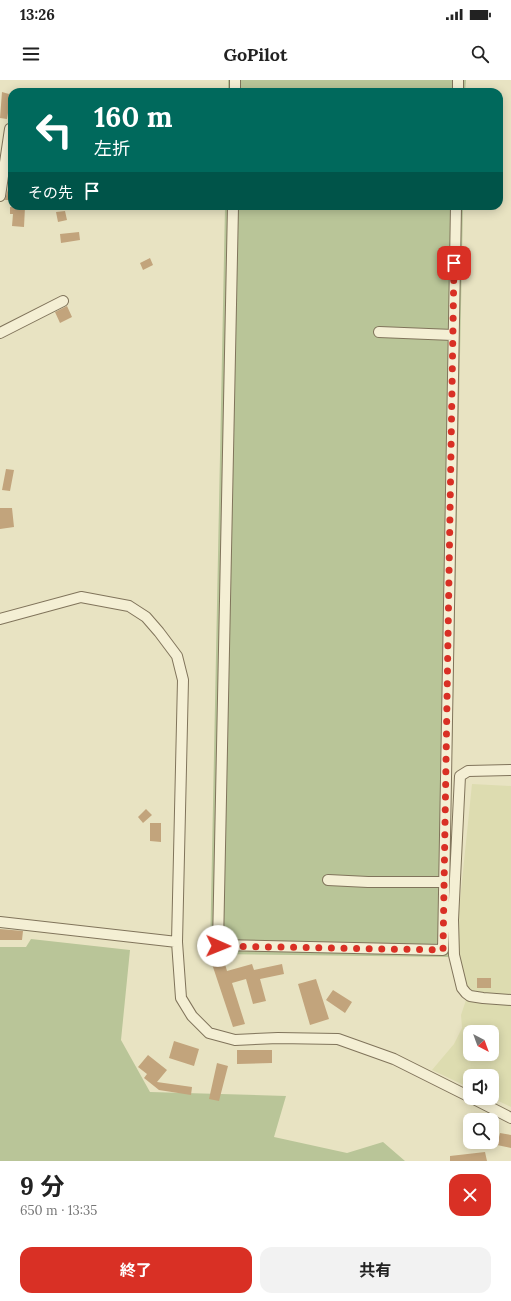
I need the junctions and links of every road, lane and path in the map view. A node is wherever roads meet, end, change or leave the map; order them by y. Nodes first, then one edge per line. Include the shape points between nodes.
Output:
1 (7, 129) edge
2 (0, 196) edge
3 (233, 210) edge
4 (456, 210) edge
5 (63, 301) dead end
6 (379, 332) dead end
7 (0, 333) edge
8 (453, 335) junction
9 (0, 619) edge
10 (511, 770) edge
11 (328, 880) dead end
12 (444, 882) junction
13 (0, 922) edge
14 (177, 942) junction
15 (511, 1000) edge
16 (463, 1093) edge
17 (486, 1105) edge
18 (511, 1118) edge

1 - 2 street
3 - 12 street via 218,946 443,950
4 - 8 street
5 - 7 street
6 - 8 street
8 - 12 street
9 - 14 street via 81,597 129,606 146,617 177,656 183,680
10 - 15 street via 468,771 460,776 453,920 454,955 462,988 470,996
11 - 12 street
13 - 14 street
14 - 16 street via 181,998 192,1016 209,1033 235,1040 338,1039 394,1059
17 - 18 street

